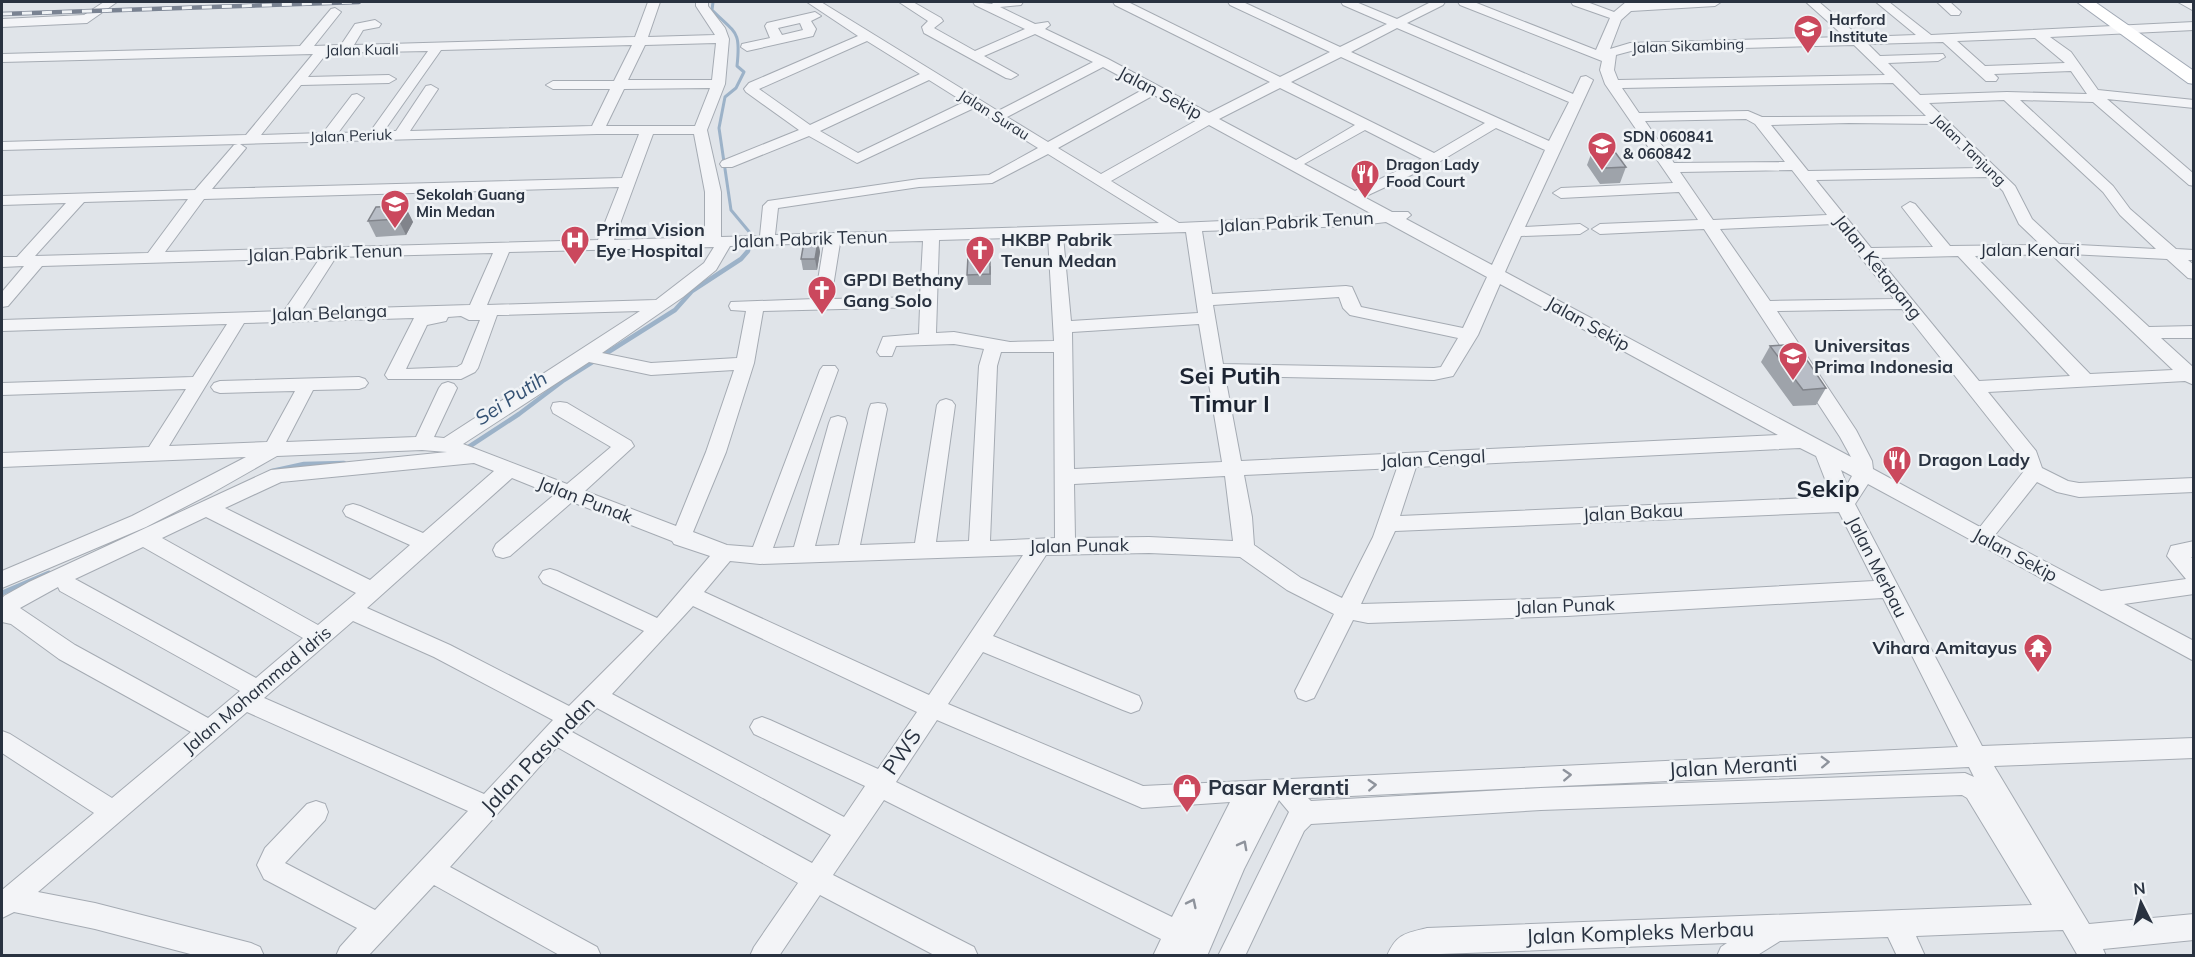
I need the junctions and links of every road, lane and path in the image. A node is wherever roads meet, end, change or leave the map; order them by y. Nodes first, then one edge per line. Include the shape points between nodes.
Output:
1 (111, 2) edge
2 (654, 2) edge
3 (702, 2) edge
4 (813, 2) edge
5 (905, 2) edge
6 (979, 2) edge
7 (1017, 2) edge
8 (1119, 2) edge
9 (1234, 2) edge
10 (1347, 2) edge
11 (1439, 2) edge
12 (1464, 2) edge
13 (1576, 2) edge
14 (1715, 2) edge
15 (1812, 2) edge
16 (1882, 2) edge
17 (1942, 2) edge
18 (2085, 2) edge
19 (2184, 2) edge
20 (995, 3) edge
21 (1631, 4) edge
22 (2193, 7) edge
23 (334, 12) dead end
24 (828, 12) junction
25 (1955, 12) dead end
26 (1617, 17) junction
27 (804, 19) junction
28 (2, 23) edge
29 (1397, 23) junction
30 (375, 24) dead end
31 (2193, 26) edge
32 (1040, 27) junction
33 (2126, 31) junction
34 (2040, 35) junction
35 (799, 36) junction
36 (868, 36) junction
37 (1946, 38) junction
38 (723, 39) junction
39 (1928, 39) junction
40 (778, 41) junction
41 (1857, 41) junction
42 (640, 42) junction
43 (747, 47) dead end
44 (436, 48) junction
45 (344, 50) junction
46 (303, 51) junction
47 (322, 51) junction
48 (1340, 51) junction
49 (825, 55) junction
50 (974, 56) junction
51 (1603, 57) junction
52 (1938, 57) dead end
53 (2, 58) edge
54 (1876, 60) junction
55 (1103, 62) junction
56 (2075, 67) junction
57 (1982, 70) junction
58 (931, 74) junction
59 (1011, 75) dead end
60 (389, 79) dead end
61 (1895, 79) junction
62 (2193, 79) edge
63 (297, 81) junction
64 (1279, 83) junction
65 (620, 84) junction
66 (718, 84) junction
67 (553, 85) dead end
68 (1615, 87) junction
69 (431, 89) dead end
70 (1154, 89) junction
71 (1582, 90) junction
72 (2009, 96) junction
73 (2096, 96) junction
74 (357, 98) dead end
75 (1916, 99) junction
76 (974, 103) junction
77 (2193, 104) edge
78 (1213, 116) junction
79 (996, 117) junction
80 (1634, 117) junction
81 (1938, 120) junction
82 (1760, 122) junction
83 (1494, 123) junction
84 (1359, 128) dead end
85 (648, 129) junction
86 (700, 129) junction
87 (597, 130) junction
88 (809, 131) junction
89 (400, 135) junction
90 (374, 136) junction
91 (322, 141) junction
92 (245, 144) junction
93 (2, 146) edge
94 (1048, 148) junction
95 (1553, 148) junction
96 (153, 150) dead end
97 (1434, 159) junction
98 (1302, 160) junction
99 (727, 164) dead end
100 (1669, 168) junction
101 (1799, 171) junction
102 (2187, 171) edge
103 (1993, 172) junction
104 (1102, 180) junction
105 (629, 182) junction
106 (2193, 182) edge
107 (1682, 187) junction
108 (1361, 192) junction
109 (1562, 193) dead end
110 (200, 194) junction
111 (80, 198) junction
112 (2, 200) edge
113 (1910, 207) dead end
114 (1397, 217) junction
115 (1839, 219) junction
116 (1706, 224) junction
117 (1184, 227) junction
118 (1580, 229) dead end
119 (1600, 229) dead end
120 (1055, 232) junction
121 (1515, 232) junction
122 (931, 235) junction
123 (833, 238) junction
124 (761, 240) junction
125 (724, 241) junction
126 (604, 245) junction
127 (503, 248) junction
128 (2056, 249) junction
129 (1953, 251) junction
130 (331, 253) junction
131 (1867, 253) junction
132 (2172, 254) junction
133 (2193, 255) edge
134 (153, 258) junction
135 (2, 262) edge
136 (29, 262) junction
137 (1498, 270) junction
138 (2193, 273) edge
139 (2, 302) edge
140 (927, 302) junction
141 (1908, 304) junction
142 (657, 305) junction
143 (822, 305) junction
144 (1764, 306) junction
145 (1205, 309) junction
146 (475, 312) junction
147 (290, 315) junction
148 (240, 316) junction
149 (2, 325) edge
150 (1063, 327) junction
151 (2193, 332) edge
152 (2143, 333) junction
153 (1469, 335) junction
154 (927, 339) junction
155 (1635, 343) junction
156 (994, 345) junction
157 (1063, 346) junction
158 (886, 352) dead end
159 (596, 358) junction
160 (745, 363) junction
161 (829, 370) dead end
162 (1215, 370) junction
163 (2191, 377) edge
164 (2085, 380) junction
165 (198, 383) junction
166 (359, 383) dead end
167 (307, 385) junction
168 (220, 387) dead end
169 (1976, 387) junction
170 (448, 388) dead end
171 (2, 389) edge
172 (946, 405) dead end
173 (560, 408) dead end
174 (878, 409) dead end
175 (838, 423) dead end
176 (1801, 441) junction
177 (422, 443) junction
178 (1822, 446) junction
179 (272, 450) junction
180 (461, 451) junction
181 (155, 454) junction
182 (2, 460) edge
183 (1409, 460) junction
184 (1863, 467) junction
185 (1231, 469) junction
186 (508, 470) junction
187 (2034, 472) junction
188 (1064, 477) junction
189 (2193, 485) edge
190 (566, 493) junction
191 (1845, 504) junction
192 (206, 508) junction
193 (353, 511) dead end
194 (1387, 524) junction
195 (1989, 530) junction
196 (144, 538) junction
197 (681, 538) junction
198 (426, 543) junction
199 (1065, 546) junction
200 (1040, 547) junction
201 (979, 549) junction
202 (1244, 549) junction
203 (2193, 549) edge
204 (503, 550) dead end
205 (924, 551) junction
206 (725, 553) junction
207 (848, 553) junction
208 (802, 555) junction
209 (760, 556) junction
210 (2193, 574) edge
211 (550, 577) dead end
212 (2, 580) edge
213 (67, 585) dead end
214 (2193, 586) edge
215 (1888, 589) junction
216 (372, 591) junction
217 (690, 596) junction
218 (2108, 598) junction
219 (1346, 609) junction
220 (350, 610) junction
221 (2, 613) edge
222 (660, 628) junction
223 (320, 637) junction
224 (2193, 638) edge
225 (978, 640) junction
226 (2193, 652) edge
227 (1306, 691) dead end
228 (250, 695) junction
229 (595, 696) junction
230 (1131, 703) dead end
231 (933, 708) junction
232 (562, 726) junction
233 (762, 727) dead end
234 (210, 731) junction
235 (2, 741) edge
236 (2193, 748) edge
237 (1975, 756) junction
238 (880, 784) junction
239 (1269, 790) junction
240 (486, 807) junction
241 (112, 811) junction
242 (316, 812) dead end
243 (1305, 813) junction
244 (847, 831) junction
245 (431, 870) junction
246 (815, 879) junction
247 (6, 902) edge
248 (1895, 923) junction
249 (378, 925) junction
250 (1777, 927) junction
251 (2193, 927) edge
252 (2074, 932) edge
253 (1176, 950) edge
254 (251, 956) edge
255 (349, 956) edge
256 (588, 956) edge
257 (763, 956) edge
258 (964, 956) edge
259 (1231, 956) edge
260 (1400, 956) edge
261 (1730, 956) edge
262 (1912, 956) edge

1 - 28 street via 87,20
2 - 42 street
3 - 38 street
4 - 24 street, Jalan Surau
5 - 50 street via 938,22 928,30
6 - 32 street, Jalan Sekip
7 - 20 street
8 - 64 street
9 - 48 street
10 - 29 street
11 - 29 street
12 - 51 street
13 - 26 street
14 - 21 street
15 - 41 street, Jalan Tanjung
16 - 39 street
17 - 25 street
18 - 33 main road
19 - 22 street
20 - 32 street, Jalan Sekip
21 - 26 street
23 - 46 street
24 - 27 street
24 - 36 street, Jalan Surau
26 - 51 street
27 - 35 street via 811,32
27 - 40 street via 771,26
29 - 48 street
29 - 71 street
30 - 45 street via 359,27
31 - 33 street, Jalan Sikambing
32 - 50 street
32 - 55 street, Jalan Sekip
32 - 78 street, Jalan Sekip
33 - 34 street, Jalan Sikambing
33 - 62 main road
34 - 37 street, Jalan Sikambing
34 - 56 street via 2061,50
35 - 40 street
35 - 49 street
36 - 49 street
36 - 58 street, Jalan Surau
37 - 39 street, Jalan Sikambing
37 - 57 street
38 - 42 street, Jalan Kuali
38 - 66 street
39 - 41 street, Jalan Sikambing
40 - 43 street
41 - 51 street, Jalan Sikambing via 1630,47
41 - 54 street, Jalan Tanjung
42 - 44 street, Jalan Kuali
42 - 65 street
44 - 45 street, Jalan Kuali
44 - 90 street
45 - 47 street, Jalan Kuali
46 - 47 street, Jalan Kuali
46 - 53 street, Jalan Kuali
47 - 63 street
48 - 64 street
48 - 83 street
49 - 88 street via 751,89
50 - 59 street
51 - 68 street, Jalan Sikambing
52 - 54 street
54 - 61 street, Jalan Tanjung
55 - 70 street, Jalan Sekip
55 - 79 street
56 - 57 street
56 - 73 street
57 - 72 street
58 - 76 street, Jalan Surau
58 - 88 street
60 - 63 street
61 - 68 street
61 - 75 street, Jalan Tanjung
63 - 92 street
64 - 78 street
64 - 97 street
65 - 66 street
65 - 67 street
65 - 87 street
66 - 86 street
68 - 71 street
68 - 80 street, Jalan Sikambing
69 - 89 street
70 - 78 street, Jalan Sekip
70 - 94 street
71 - 95 street
72 - 73 street
72 - 75 street
72 - 132 street
73 - 77 street
73 - 102 street
74 - 91 street
75 - 81 street, Jalan Tanjung
76 - 79 street, Jalan Surau
76 - 88 street via 861,158 854,158
78 - 98 street, Jalan Sekip
78 - 104 street
78 - 114 street, Jalan Sekip
79 - 94 street, Jalan Surau
80 - 82 street via 1748,115
80 - 100 street, Jalan Sikambing
81 - 82 street
81 - 103 street, Jalan Tanjung
82 - 101 street, Jalan Ketapang
83 - 95 street
83 - 97 street
84 - 98 street
85 - 86 street, Jalan Periuk
85 - 87 street, Jalan Periuk
85 - 105 street
86 - 125 street
87 - 89 street, Jalan Periuk
88 - 99 street
89 - 90 street, Jalan Periuk
90 - 91 street, Jalan Periuk
91 - 92 street, Jalan Periuk
92 - 93 street
92 - 96 street
92 - 110 street
94 - 104 street, Jalan Surau
94 - 124 street via 992,179 920,183 773,204
95 - 121 street
97 - 108 street
98 - 108 street, Jalan Sekip
100 - 101 street
100 - 107 street, Jalan Sikambing
101 - 103 street
101 - 115 street, Jalan Ketapang
102 - 106 street
103 - 128 street, Jalan Tanjung via 2010,189 2021,216
104 - 117 street, Jalan Surau
105 - 110 street
105 - 126 street
107 - 109 street
107 - 116 street, Jalan Sikambing
108 - 114 street, Jalan Sekip
110 - 111 street
110 - 134 street
111 - 112 street
111 - 136 street
113 - 129 street
114 - 117 street, Jalan Pabrik Tenun
114 - 137 street, Jalan Sekip
115 - 116 street
115 - 131 street, Jalan Ketapang
116 - 119 street
116 - 144 street, Jalan Sikambing
117 - 120 street, Jalan Pabrik Tenun
117 - 145 street
118 - 121 street
120 - 122 street, Jalan Pabrik Tenun
120 - 150 street
121 - 137 street
122 - 123 street, Jalan Pabrik Tenun
122 - 140 street
123 - 124 street, Jalan Pabrik Tenun
123 - 143 street
124 - 125 street, Jalan Pabrik Tenun
125 - 126 street, Jalan Pabrik Tenun
125 - 142 street via 710,266
126 - 127 street, Jalan Pabrik Tenun
127 - 130 street, Jalan Pabrik Tenun
127 - 146 street
128 - 129 street, Jalan Kenari
128 - 132 street, Jalan Kenari
128 - 152 street, Jalan Tanjung
129 - 131 street, Jalan Kenari
129 - 164 street
130 - 134 street, Jalan Pabrik Tenun
130 - 147 street
131 - 141 street, Jalan Ketapang
132 - 133 street, Jalan Kenari
132 - 138 street
134 - 136 street, Jalan Pabrik Tenun
135 - 136 street, Jalan Pabrik Tenun
136 - 139 street
137 - 153 street
137 - 155 street, Jalan Sekip
140 - 143 street
140 - 154 street
141 - 144 street
141 - 169 street, Jalan Ketapang
142 - 146 street, Jalan Belanga
142 - 159 street
143 - 160 street via 746,306
144 - 184 street, Jalan Sikambing via 1836,414
145 - 150 street
145 - 153 street via 1346,291 1351,308 1356,311
145 - 162 street
146 - 146 street via 422,320 394,375 461,373 470,368 490,317
146 - 147 street, Jalan Belanga
147 - 148 street, Jalan Belanga
148 - 149 street, Jalan Belanga
148 - 165 street
150 - 157 street
151 - 152 street
152 - 163 street, Jalan Tanjung
153 - 162 street via 1447,372 1442,373
154 - 156 street
154 - 158 street via 889,341
155 - 176 street, Jalan Sekip
155 - 178 street, Jalan Sekip
156 - 157 street
156 - 201 street via 988,366
157 - 188 street
159 - 160 street via 651,369
159 - 180 street
160 - 197 street via 716,452
161 - 209 street
162 - 185 street
163 - 164 street
164 - 169 street
165 - 171 street
165 - 181 street
166 - 167 street
167 - 168 street
167 - 179 street
169 - 187 street, Jalan Ketapang via 2029,456
170 - 177 street
172 - 205 street
173 - 190 street via 624,446
174 - 207 street
175 - 208 street
176 - 178 street, Jalan Sekip
176 - 183 street, Jalan Cengal
177 - 179 street, Jalan Punak
177 - 180 street, Jalan Punak
178 - 184 street, Jalan Sekip
178 - 191 street, Jalan Merbau
179 - 181 street, Jalan Punak
179 - 212 street via 213,486 116,533
180 - 186 street, Jalan Punak
180 - 192 street via 278,475
181 - 182 street, Jalan Punak
183 - 185 street, Jalan Cengal
183 - 194 street
184 - 191 street
184 - 195 street, Jalan Sekip
184 - 218 street, Jalan Sekip
185 - 188 street, Jalan Cengal
185 - 202 street
186 - 190 street, Jalan Punak
186 - 198 street, Jalan Mohammad Idris
187 - 189 street via 2079,490
187 - 195 street
188 - 199 street
190 - 197 street, Jalan Punak
190 - 204 street
191 - 194 street, Jalan Bakau
191 - 215 street, Jalan Merbau
192 - 196 street
192 - 216 street
193 - 198 street
194 - 219 street
195 - 218 street, Jalan Sekip
196 - 221 street via 36,588
196 - 223 street
197 - 206 street, Jalan Punak
198 - 216 street, Jalan Mohammad Idris
199 - 200 street, Jalan Punak
199 - 202 street, Jalan Punak
200 - 201 street, Jalan Punak
200 - 225 street, PWS
201 - 205 street, Jalan Punak
202 - 219 street, Jalan Punak via 1294,584
203 - 210 street via 2178,552 2177,556
205 - 207 street, Jalan Punak
206 - 209 street, Jalan Punak
206 - 217 street, Jalan Pasundan
207 - 208 street, Jalan Punak
208 - 209 street, Jalan Punak
211 - 222 street
213 - 228 street
214 - 218 street
215 - 219 street, Jalan Punak via 1393,615
215 - 237 street, Jalan Merbau
216 - 220 street, Jalan Mohammad Idris
217 - 222 street, Jalan Pasundan
217 - 231 street, Jalan Meranti
218 - 224 street, Jalan Sekip
218 - 226 street, Jalan Sekip
219 - 227 street
220 - 223 street, Jalan Mohammad Idris
220 - 232 street via 442,651
221 - 234 street via 17,616 67,652
222 - 229 street, Jalan Pasundan
223 - 228 street, Jalan Mohammad Idris
225 - 230 street
225 - 231 street, PWS
228 - 234 street, Jalan Mohammad Idris
228 - 240 street
229 - 232 street, Jalan Pasundan
229 - 244 street
231 - 238 street, PWS
231 - 239 street, Jalan Meranti via 1142,797
232 - 240 street, Jalan Pasundan
232 - 246 street
233 - 238 street
234 - 241 street, Jalan Mohammad Idris
235 - 241 street
236 - 237 street, Jalan Meranti
239 -> 237 street, Jalan Meranti
237 - 252 street, Jalan Merbau
238 - 244 street, PWS
238 - 253 street
239 - 243 street
253 -> 239 street
240 - 245 street, Jalan Pasundan
241 - 247 street, Jalan Mohammad Idris
242 - 249 street via 270,865
243 - 252 street via 1541,799 1965,784 1976,790
243 - 259 street via 1295,823
244 - 246 street, PWS
245 - 249 street, Jalan Pasundan
245 - 256 street
246 - 257 street, PWS
246 - 258 street
247 - 254 street via 95,916
248 - 250 street, Jalan Kompleks Merbau
248 - 252 street, Jalan Kompleks Merbau
248 - 262 street
249 - 255 street, Jalan Pasundan
250 - 260 street, Jalan Kompleks Merbau via 1426,941 1408,946
250 - 261 street, Jalan Kompleks Merbau
251 - 252 street, Jalan Kompleks Merbau

